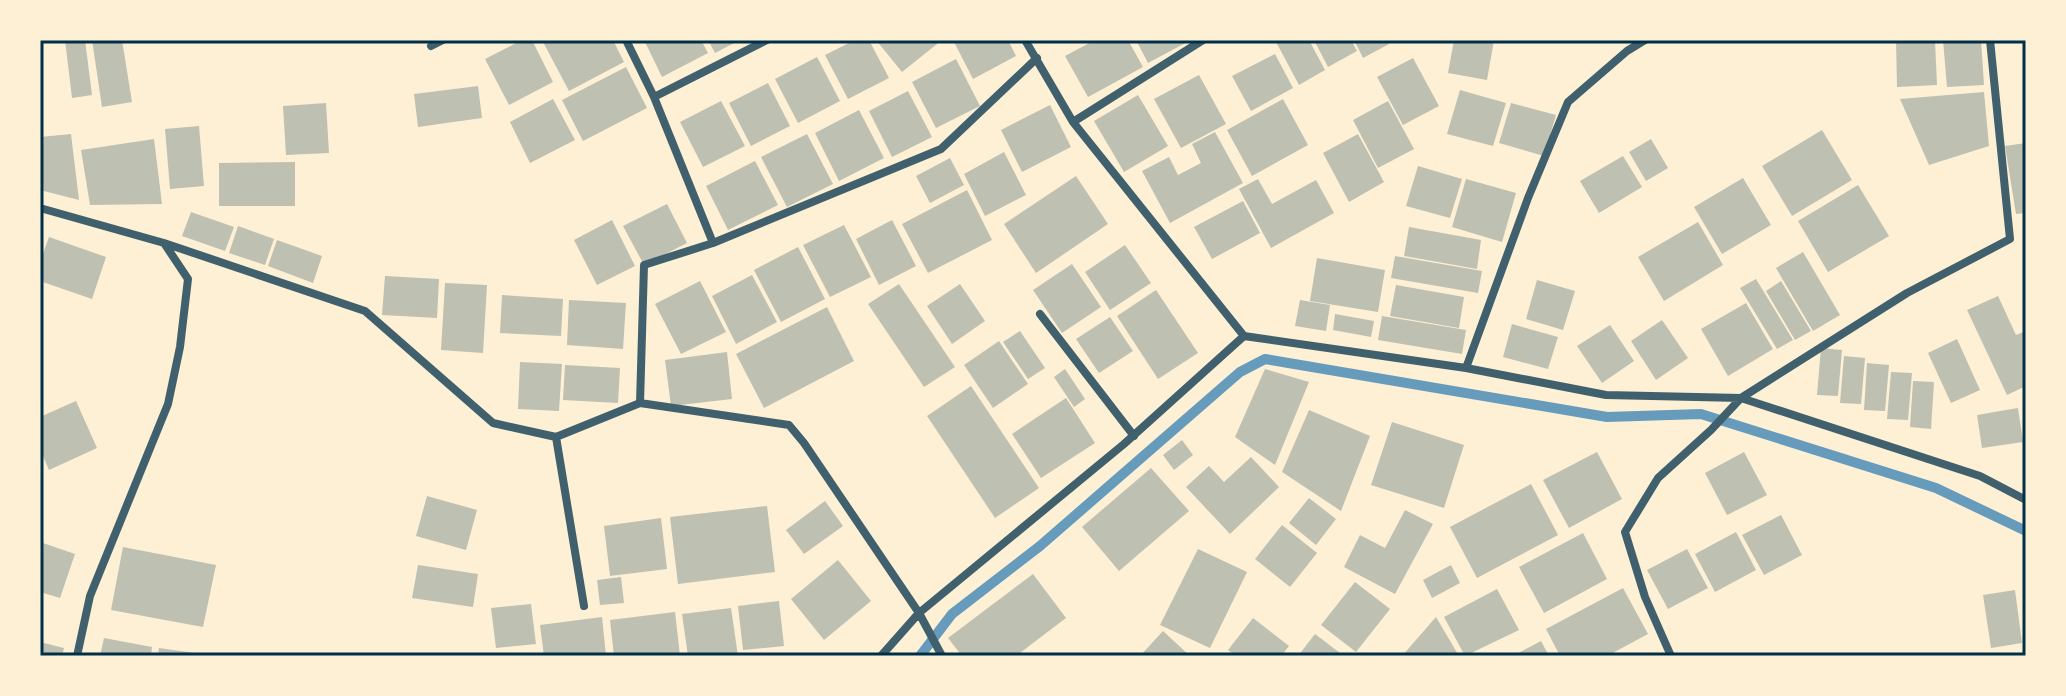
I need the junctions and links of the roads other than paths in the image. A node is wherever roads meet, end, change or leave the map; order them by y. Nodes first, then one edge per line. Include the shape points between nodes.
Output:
1 (443, 40) edge
2 (626, 40) edge
3 (767, 40) edge
4 (1025, 40) edge
5 (1203, 40) edge
6 (1645, 40) edge
7 (1990, 40) edge
8 (431, 46) dead end
9 (1037, 58) junction
10 (654, 97) junction
11 (1073, 122) junction
12 (40, 208) edge
13 (164, 243) junction
14 (713, 243) junction
15 (1040, 314) dead end
16 (1244, 336) junction
17 (1466, 368) junction
18 (1741, 398) junction
19 (640, 403) junction
20 (1134, 436) junction
21 (556, 437) junction
22 (2026, 500) edge
23 (584, 606) dead end
24 (919, 613) junction
25 (77, 656) edge
26 (881, 656) edge
27 (942, 656) edge
28 (1671, 656) edge

1 - 8 street
2 - 10 street
3 - 10 street
4 - 9 street
5 - 11 street
6 - 17 street via 1568,102
7 - 18 street via 2010,239 1907,293
9 - 11 street
9 - 14 street via 941,149
10 - 14 street
11 - 16 street
12 - 13 street
13 - 21 street via 365,311 493,423
13 - 25 street via 188,279 168,404 90,596
14 - 19 street via 644,265
15 - 20 street
16 - 17 street
16 - 20 street
17 - 18 street via 1606,395
18 - 22 street via 1980,476
18 - 28 street via 1658,478 1625,532
19 - 21 street
19 - 24 street via 789,425
20 - 24 street
21 - 23 street
24 - 26 street
24 - 27 street

